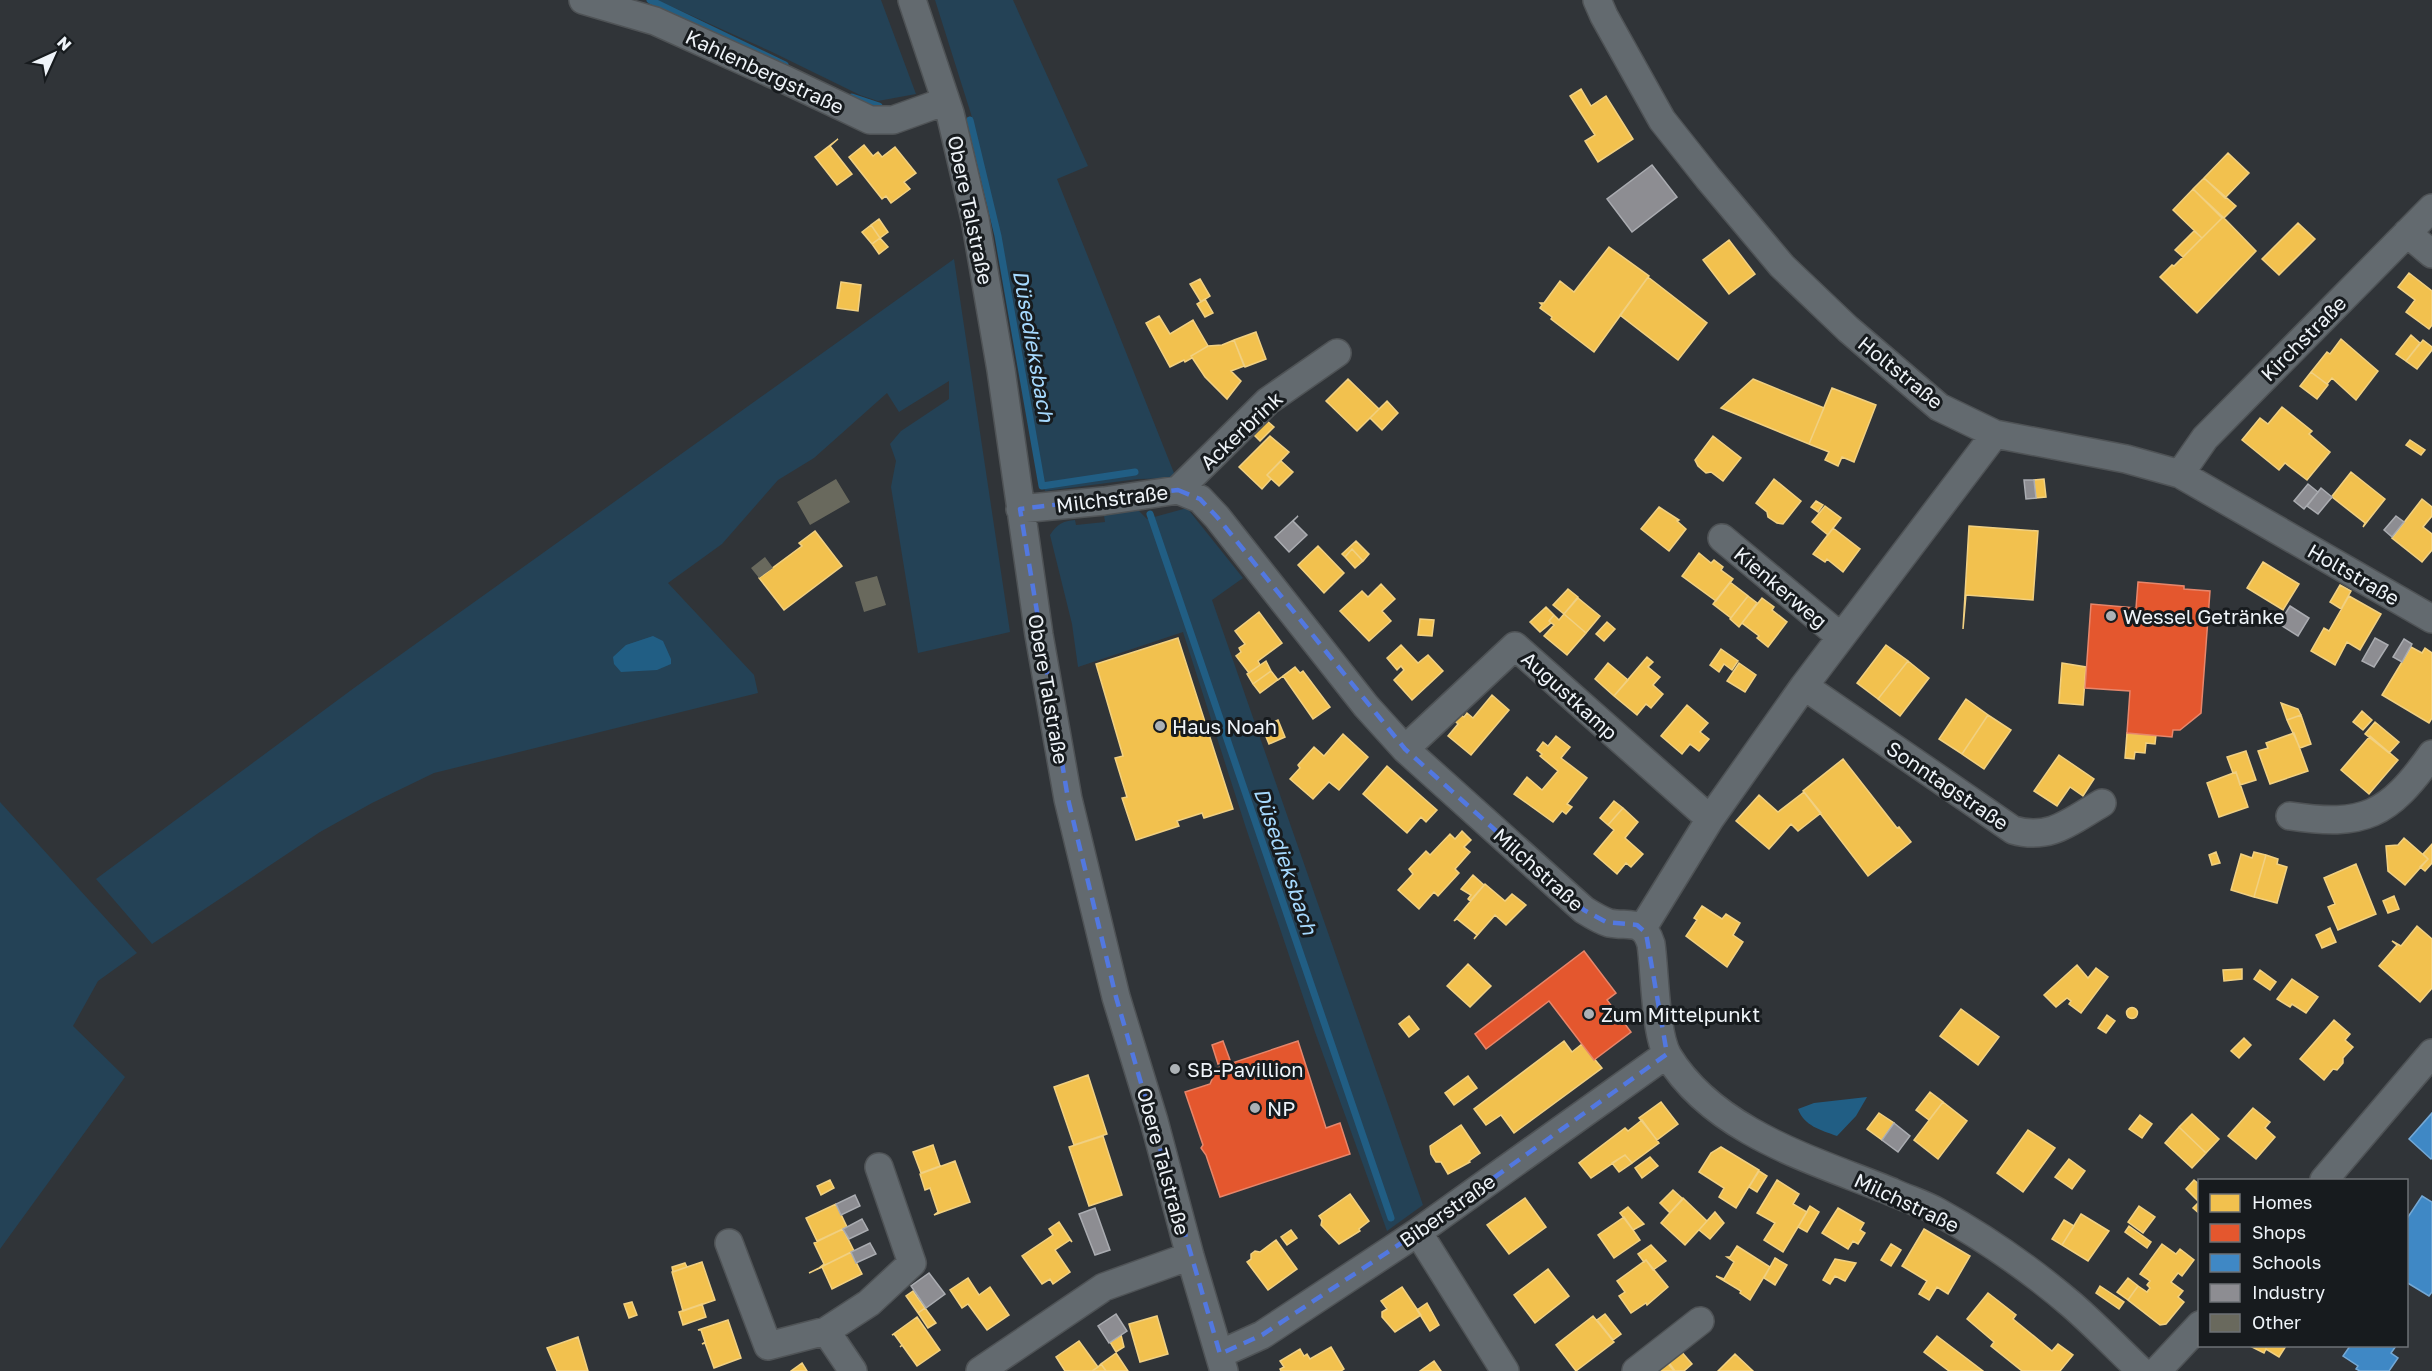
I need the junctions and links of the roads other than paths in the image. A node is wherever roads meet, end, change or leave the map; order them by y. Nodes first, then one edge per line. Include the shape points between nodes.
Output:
1 (583, 0) edge
2 (912, 0) edge
3 (1597, 0) edge
4 (946, 101) junction
5 (2432, 208) edge
6 (2407, 233) junction
7 (2432, 254) edge
8 (1337, 353) dead end
9 (1995, 434) junction
10 (2180, 474) junction
11 (1178, 490) junction
12 (1020, 508) junction
13 (1722, 538) dead end
14 (2432, 619) edge
15 (1841, 637) junction
16 (1804, 686) junction
17 (1406, 749) junction
18 (2432, 754) edge
19 (2102, 803) dead end
20 (2290, 816) dead end
21 (1710, 819) junction
22 (1642, 929) junction
23 (2432, 1053) edge
24 (1667, 1054) junction
25 (879, 1167) dead end
26 (2325, 1179) edge
27 (1418, 1232) junction
28 (729, 1243) dead end
29 (1190, 1256) junction
30 (1700, 1322) dead end
31 (2198, 1326) edge
32 (826, 1331) junction
33 (1222, 1363) edge
34 (854, 1371) edge
35 (980, 1371) edge
36 (1505, 1371) edge
37 (1636, 1371) edge
38 (2141, 1371) edge
39 (2157, 1371) edge

1 - 4 street, Kahlenbergstraße via 655,21 870,120 893,120
2 - 4 street, Obere Talstraße
3 - 9 street, Holtstraße via 1662,120 1782,266 1939,407
4 - 12 street, Obere Talstraße via 983,263
5 - 6 street, Kirchstraße
6 - 7 street
6 - 10 street, Kirchstraße via 2205,438
8 - 11 street, Ackerbrink via 1268,401
9 - 10 street, Holtstraße via 2126,459
9 - 15 street
10 - 14 street, Holtstraße
11 - 12 street, Milchstraße
11 - 17 street, Milchstraße via 1200,499 1217,517 1366,706
12 - 29 street, Obere Talstraße via 1068,799 1116,997 1155,1121
13 - 15 street, Kienkerweg
15 - 16 street
16 - 19 street, Sonntagstraße via 2013,830 2047,833
16 - 21 street
17 - 21 street, Augustkamp via 1515,646
17 - 22 street, Milchstraße via 1584,910 1606,922 1630,923
18 - 20 street via 2397,795 2376,812 2327,821
21 - 22 street
22 - 24 street, Milchstraße via 1652,944 1661,1035
23 - 26 street
24 - 27 street, Biberstraße
24 - 38 street, Milchstraße via 1691,1086 1734,1122 1781,1146 1937,1211 1995,1247 2072,1305
25 - 32 street via 912,1263 869,1303
27 - 33 street, Biberstraße
27 - 36 street
28 - 32 street via 768,1346
29 - 33 street, Obere Talstraße
29 - 35 street via 1104,1287
30 - 37 street
31 - 39 street
32 - 34 street

